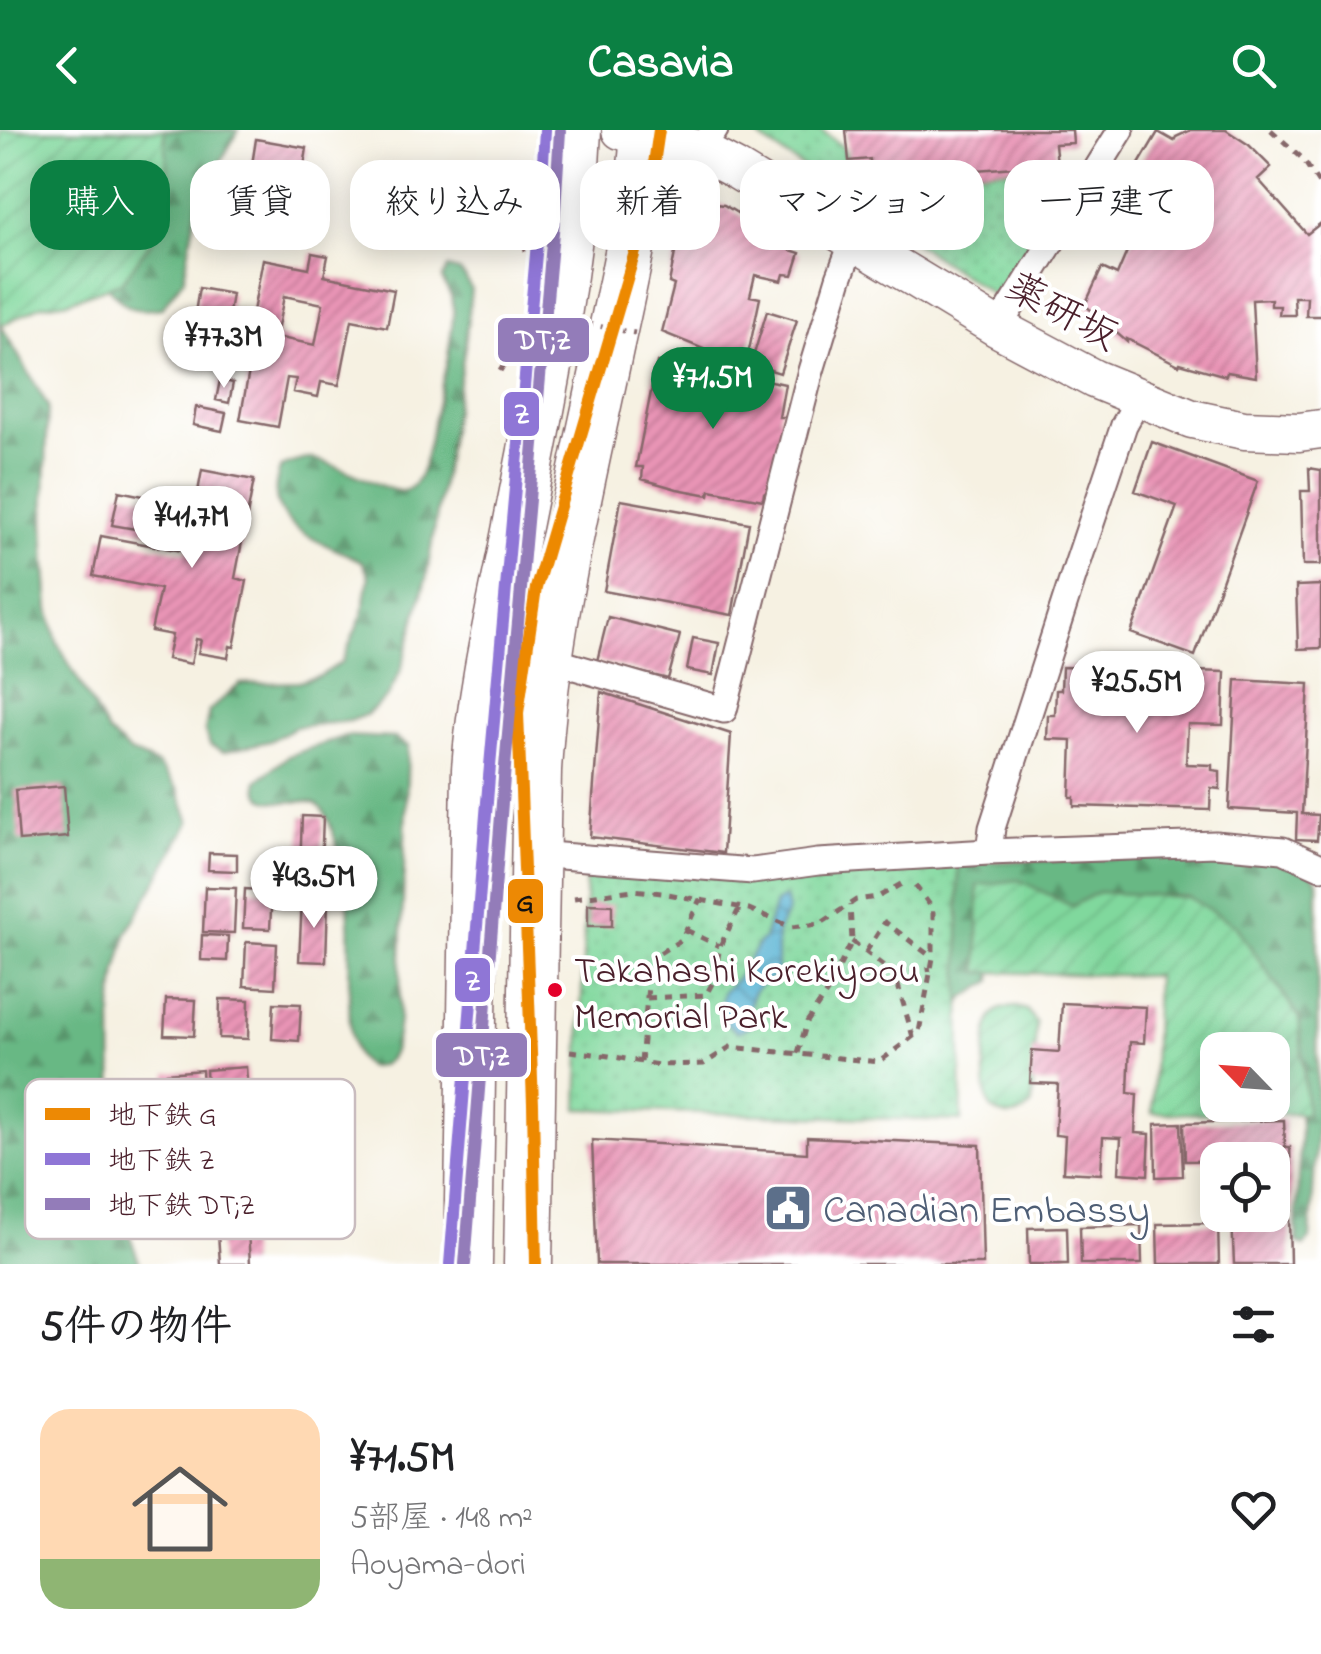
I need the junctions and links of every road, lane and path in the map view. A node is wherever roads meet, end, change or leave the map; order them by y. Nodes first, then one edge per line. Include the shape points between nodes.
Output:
1 (577, 130) edge
2 (1120, 130) edge
3 (1271, 130) edge
4 (668, 137) edge
5 (740, 172) edge
6 (1321, 186) edge
7 (526, 250) edge
8 (850, 250) edge
9 (868, 250) edge
10 (528, 257) dead end
11 (522, 312) dead end
12 (998, 328) junction
13 (635, 333) dead end
14 (512, 353) dead end
15 (500, 371) dead end
16 (1140, 398) junction
17 (1321, 430) edge
18 (547, 659) junction
19 (990, 852) junction
20 (536, 854) junction
21 (1321, 866) edge
22 (574, 898) dead end
23 (700, 899) junction
24 (850, 904) junction
25 (740, 907) junction
26 (686, 930) junction
27 (852, 940) junction
28 (720, 946) junction
29 (866, 952) junction
30 (934, 958) junction
31 (931, 969) junction
32 (895, 975) junction
33 (646, 998) junction
34 (913, 1037) junction
35 (570, 1052) dead end
36 (798, 1054) junction
37 (641, 1062) junction
38 (468, 1264) edge
39 (528, 1264) edge

1 - 38 highway via 563,278 479,726
2 - 12 street
3 - 6 path
4 - 5 street, 薬研坂
4 - 18 highway via 630,252
7 - 10 path
8 - 18 street via 810,374 724,710
9 - 12 street, 薬研坂
11 - 13 path, bridge
12 - 16 street, 薬研坂
14 - 15 path
16 - 17 street, 薬研坂 via 1244,430
16 - 19 street via 1124,425 1076,568 992,828
18 - 20 highway
19 - 20 street via 753,870
19 - 21 street via 1215,844 1283,850
20 - 39 highway
22 - 23 path via 633,890
23 - 25 path
23 - 26 path
24 - 25 path via 820,924 791,927
24 - 27 path
24 - 30 path via 910,880 933,909
25 - 28 path
26 - 28 path
26 - 33 path via 658,954
27 - 29 path
27 - 36 path via 806,1022
28 - 33 path via 706,995
29 - 30 path via 886,922
29 - 32 path
30 - 31 path
31 - 32 path
31 - 34 path
32 - 34 path
33 - 37 path
34 - 36 path via 879,1062
35 - 37 path
36 - 37 path via 730,1047 704,1064

